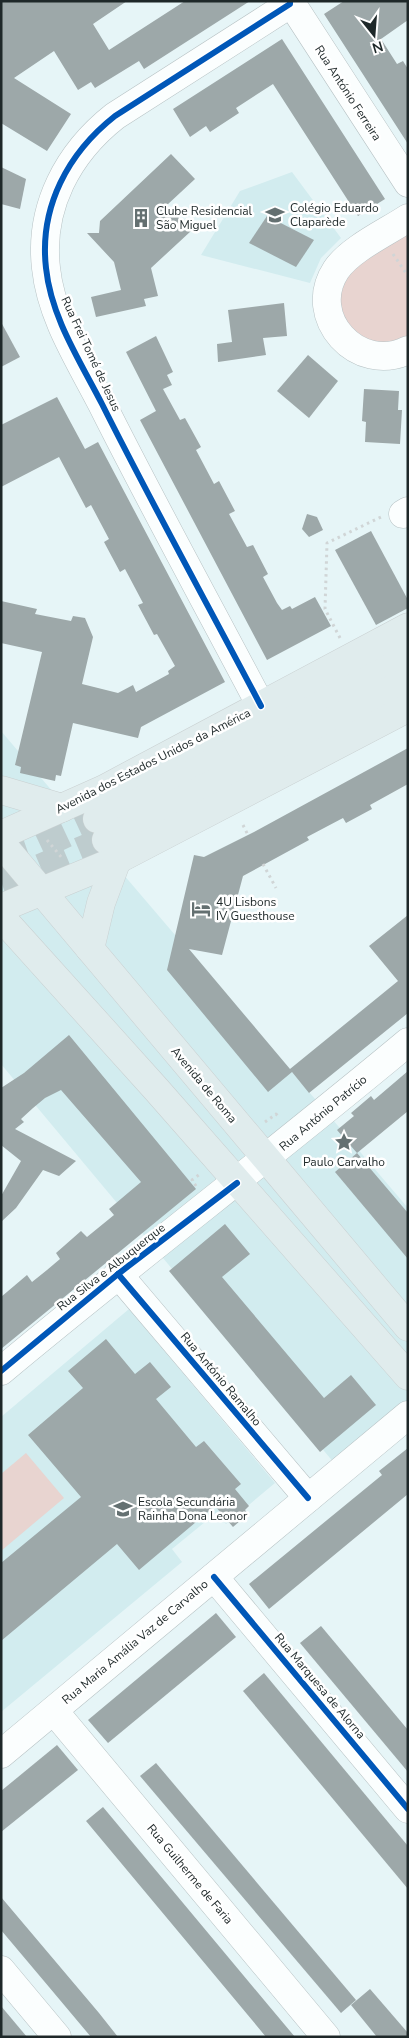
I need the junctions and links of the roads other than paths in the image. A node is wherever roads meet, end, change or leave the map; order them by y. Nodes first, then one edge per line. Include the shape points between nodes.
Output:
1 (290, 2) edge
2 (408, 183) edge
3 (408, 218) edge
4 (408, 350) edge
5 (408, 626) edge
6 (408, 655) edge
7 (408, 681) edge
8 (261, 706) junction
9 (408, 708) edge
10 (1, 790) edge
11 (62, 808) junction
12 (1, 836) edge
13 (107, 840) junction
14 (1, 843) edge
15 (42, 892) junction
16 (1, 908) edge
17 (1, 917) edge
18 (1, 945) edge
19 (90, 949) junction
20 (33, 953) junction
21 (408, 1042) edge
22 (267, 1159) junction
23 (237, 1183) junction
24 (118, 1274) junction
25 (408, 1327) edge
26 (1, 1371) edge
27 (408, 1376) edge
28 (408, 1415) edge
29 (308, 1498) junction
30 (214, 1577) junction
31 (54, 1710) junction
32 (1, 1754) edge
33 (408, 1809) edge
34 (1, 1970) edge
35 (57, 2037) edge
36 (326, 2037) edge

1 - 2 street, Rua António Ferreira
1 - 8 street, Rua Frei Tomé de Jesus via 100,128 74,157 64,174 50,210 45,248 49,286 61,322
3 - 4 street via 343,261 331,279 326,300 335,331 350,347 381,357
5 - 8 main road, Avenida dos Estados Unidos da América
6 - 13 main road, Avenida dos Estados Unidos da América
7 - 13 main road, Avenida dos Estados Unidos da América
8 - 11 main road, Avenida dos Estados Unidos da América
9 - 13 main road, Avenida dos Estados Unidos da América
10 - 11 main road
11 - 12 main road, Avenida dos Estados Unidos da América
13 - 15 main road, Avenida dos Estados Unidos da América
13 - 19 main road via 107,882
14 - 15 main road, Avenida de Roma
15 - 16 main road, Avenida dos Estados Unidos da América
15 - 19 main road, Avenida de Roma
17 - 20 main road
18 - 20 main road
19 - 22 main road, Avenida de Roma
20 - 23 main road
21 - 22 street, Rua António Patrício
22 - 23 street, Rua António Patrício
22 - 25 main road, Avenida de Roma
23 - 24 street, Rua Silva e Albuquerque
23 - 27 main road
24 - 26 street, Rua Silva e Albuquerque
24 - 29 street, Rua António Ramalho
28 - 29 street, Rua Maria Amália Vaz de Carvalho
29 - 30 street, Rua Maria Amália Vaz de Carvalho
30 - 31 street, Rua Maria Amália Vaz de Carvalho
30 - 33 street, Rua Marquesa de Alorna
31 - 32 street, Rua Maria Amália Vaz de Carvalho
31 - 36 street, Rua Guilherme de Faria
34 - 35 street

